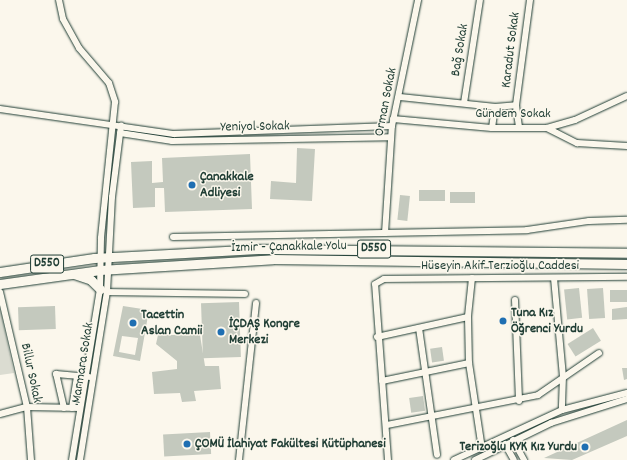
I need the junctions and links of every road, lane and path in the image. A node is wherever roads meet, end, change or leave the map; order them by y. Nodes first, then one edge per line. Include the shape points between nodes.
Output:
1 (59, 0) edge
2 (418, 0) edge
3 (480, 0) edge
4 (530, 0) edge
5 (627, 96) edge
6 (400, 98) junction
7 (464, 103) junction
8 (516, 104) junction
9 (495, 107) junction
10 (0, 109) edge
11 (393, 119) junction
12 (112, 125) junction
13 (392, 126) junction
14 (519, 127) junction
15 (492, 128) junction
16 (547, 128) junction
17 (121, 129) junction
18 (391, 137) junction
19 (627, 146) edge
20 (627, 220) edge
21 (106, 223) junction
22 (385, 232) junction
23 (173, 237) dead end
24 (627, 252) edge
25 (104, 258) junction
26 (627, 264) edge
27 (104, 270) junction
28 (0, 272) edge
29 (71, 273) junction
30 (627, 277) edge
31 (472, 278) junction
32 (554, 278) junction
33 (0, 284) edge
34 (104, 291) junction
35 (0, 292) edge
36 (245, 294) dead end
37 (515, 300) dead end
38 (256, 303) dead end
39 (468, 317) junction
40 (419, 328) junction
41 (377, 337) junction
42 (599, 353) dead end
43 (469, 363) junction
44 (426, 372) junction
45 (77, 376) junction
46 (563, 376) junction
47 (90, 378) junction
48 (382, 381) junction
49 (627, 393) edge
50 (627, 399) edge
51 (518, 401) junction
52 (27, 407) junction
53 (64, 408) junction
54 (72, 408) junction
55 (80, 408) junction
56 (475, 408) junction
57 (562, 410) junction
58 (0, 414) edge
59 (432, 416) junction
60 (386, 425) junction
61 (513, 440) junction
62 (505, 444) junction
63 (482, 448) junction
64 (437, 455) dead end
65 (31, 460) edge
66 (72, 460) edge
67 (80, 460) edge
68 (239, 460) edge
69 (388, 460) edge
70 (454, 460) edge
71 (475, 460) edge
72 (514, 460) edge
73 (524, 460) edge

1 - 12 street via 63,18 80,48 110,83 115,102
2 - 6 street, Orman Sokak
3 - 7 street, Bağ Sokak
4 - 8 street, Karadut Sokak
5 - 16 street, Gündem Sokak via 575,120
6 - 7 street
6 - 11 street, Orman Sokak
7 - 9 street
8 - 9 street
8 - 14 street, Karadut Sokak
9 - 15 street
10 - 12 street, Yeniyol Sokak
11 - 13 street, Orman Sokak
11 - 15 street, Gündem Sokak
12 - 17 street, Yeniyol Sokak
12 - 21 street
13 - 17 street, Yeniyol Sokak via 174,134
13 - 18 street, Orman Sokak
14 - 15 street, Gündem Sokak
14 - 16 street, Gündem Sokak
16 - 19 street via 577,143
17 - 18 street, Yeniyol Sokak via 172,141
17 - 21 street
18 - 22 street, Orman Sokak
20 - 22 street via 589,221 527,230
21 - 25 street
22 - 23 street
24 - 25 highway, İzmir - Çanakkale Yolu / D550 via 258,249
25 - 27 street
25 - 27 street
25 - 28 highway, İzmir - Çanakkale Yolu / D550
26 - 27 highway, İzmir - Çanakkale Yolu / D550 via 273,260
27 - 29 highway, İzmir - Çanakkale Yolu / D550
27 - 34 street, Marmara Sokak
27 - 34 street, Marmara Sokak
29 - 33 highway, İzmir - Çanakkale Yolu / D550
29 - 34 highway via 91,280
30 - 32 street, Hüseyin Akif Terzioğlu Caddesi
31 - 32 street, Hüseyin Akif Terzioğlu Caddesi
31 - 39 street
31 - 41 street, Hüseyin Akif Terzioğlu Caddesi via 384,279 375,284
32 - 46 street
34 - 36 street
34 - 47 street, Marmara Sokak
35 - 52 street, Billur Sokak
37 - 51 street
38 - 68 street
39 - 40 street
39 - 43 street
40 - 41 street
40 - 44 street
41 - 48 street
42 - 46 street
43 - 44 street
43 - 56 street
44 - 48 street
44 - 59 street
45 - 47 street
45 - 53 street via 56,374
45 - 54 street
46 - 51 street via 538,395
46 - 57 street
47 - 55 street, Marmara Sokak
47 - 67 street, Marmara Sokak
48 - 60 street
49 - 57 street
50 - 61 street via 586,410
51 - 56 street
52 - 53 street
52 - 58 street
52 - 65 street, Billur Sokak
53 - 54 street
54 - 55 street
55 - 66 street, Marmara Sokak
56 - 59 street
56 - 63 street
57 - 63 street
59 - 60 street
59 - 64 street
60 - 69 street
61 - 62 street
61 - 73 street
62 - 71 street
62 - 72 street
63 - 70 street

